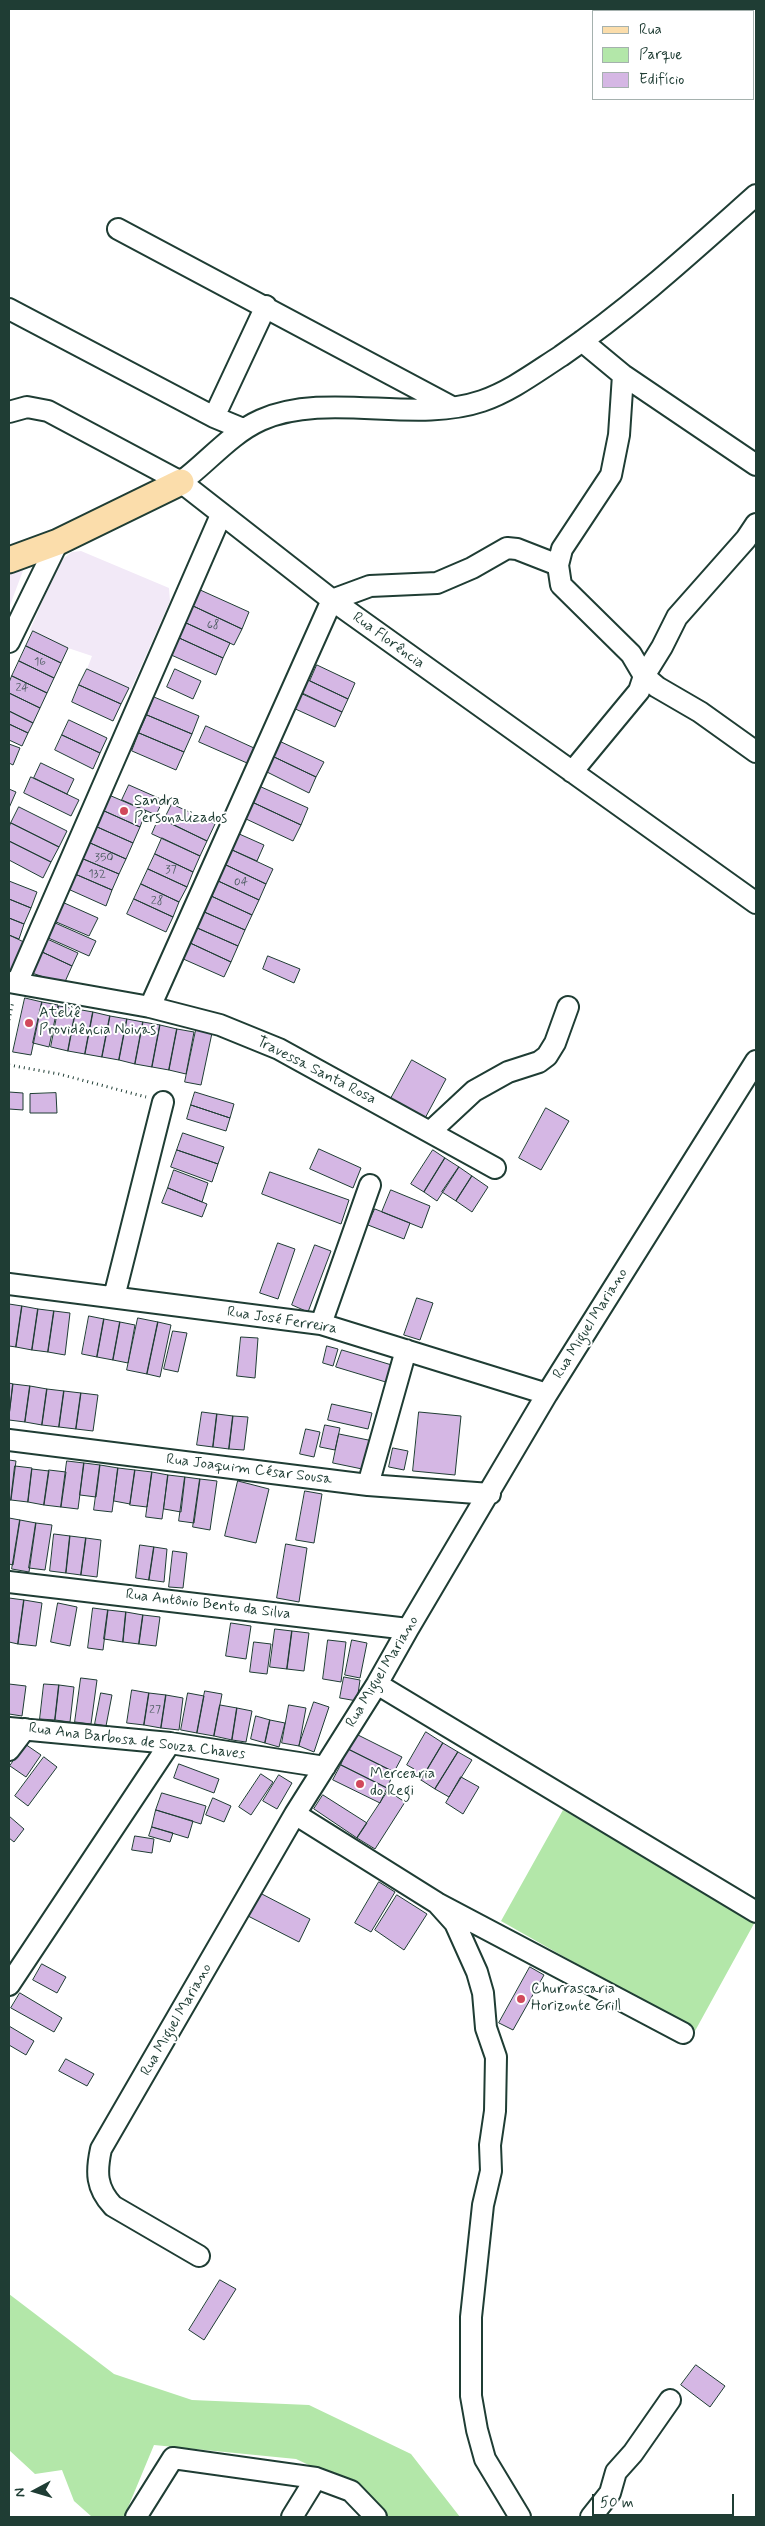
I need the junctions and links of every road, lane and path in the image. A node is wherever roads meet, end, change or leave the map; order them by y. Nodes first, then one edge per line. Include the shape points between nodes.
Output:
1 (756, 195) edge
2 (118, 229) dead end
3 (266, 306) junction
4 (9, 309) edge
5 (582, 341) junction
6 (623, 375) junction
7 (454, 408) junction
8 (9, 411) edge
9 (214, 417) junction
10 (243, 429) junction
11 (756, 465) edge
12 (180, 482) junction
13 (221, 515) junction
14 (756, 524) edge
15 (58, 542) junction
16 (9, 560) edge
17 (558, 565) junction
18 (332, 600) junction
19 (9, 642) edge
20 (644, 676) junction
21 (756, 752) edge
22 (572, 772) junction
23 (756, 902) edge
24 (13, 982) edge
25 (150, 1006) junction
26 (568, 1007) dead end
27 (756, 1061) edge
28 (9, 1065) edge
29 (163, 1102) joint
30 (431, 1131) junction
31 (495, 1168) dead end
32 (370, 1185) dead end
33 (9, 1284) edge
34 (114, 1297) junction
35 (321, 1324) junction
36 (406, 1350) junction
37 (547, 1394) junction
38 (9, 1440) edge
39 (368, 1486) junction
40 (490, 1494) junction
41 (9, 1582) edge
42 (408, 1629) junction
43 (377, 1684) junction
44 (17, 1728) edge
45 (170, 1743) junction
46 (9, 1750) edge
47 (325, 1767) junction
48 (295, 1814) junction
49 (436, 1903) junction
50 (756, 1912) edge
51 (9, 1985) edge
52 (683, 2033) dead end
53 (198, 2256) dead end
54 (670, 2400) dead end
55 (316, 2478) junction
56 (136, 2517) edge
57 (292, 2517) edge
58 (376, 2517) edge
59 (520, 2517) edge
60 (591, 2517) edge

1 - 5 street via 643,296
2 - 3 street
3 - 7 street
3 - 9 street
4 - 9 street
5 - 6 street
5 - 7 street via 509,389 482,401
6 - 11 street
6 - 17 street via 619,435 611,475 562,549
7 - 10 street via 322,409 285,413
8 - 12 street, Rua Florência via 27,407 48,411
9 - 10 street
10 - 12 street
12 - 13 street, Rua Florência
12 - 15 main road
13 - 18 street, Rua Florência
13 - 24 street
14 - 20 street via 676,617
15 - 16 main road
15 - 19 street
17 - 18 street via 518,549 507,548 437,583 370,586
17 - 20 street via 561,585 631,654
18 - 22 street, Rua Florência
18 - 25 street
20 - 21 street
20 - 22 street via 639,691
22 - 23 street, Rua Florência
24 - 25 street, Travessa Santa Rosa
25 - 30 street, Travessa Santa Rosa via 220,1025 279,1049
26 - 30 street via 547,1056 474,1091
27 - 37 street, Rua Miguel Mariano
28 - 29 path via 123,1089
29 - 34 street
30 - 31 street, Travessa Santa Rosa
32 - 35 street
33 - 34 street, Rua José Ferreira
34 - 35 street, Rua José Ferreira
35 - 36 street, Rua José Ferreira
36 - 37 street, Rua José Ferreira
36 - 39 street
37 - 40 street, Rua Miguel Mariano
38 - 39 street, Rua Joaquim César Sousa
39 - 40 street, Rua Joaquim César Sousa
40 - 42 street, Rua Miguel Mariano
41 - 42 street, Rua Antônio Bento da Silva
42 - 43 street, Rua Miguel Mariano
43 - 47 street, Rua Miguel Mariano
43 - 50 street
44 - 45 street, Rua Ana Barbosa de Souza Chaves
44 - 46 street
45 - 47 street, Rua Ana Barbosa de Souza Chaves
45 - 51 street
47 - 48 street, Rua Miguel Mariano
48 - 49 street
48 - 53 street, Rua Miguel Mariano via 101,2149 97,2168 103,2195 113,2206
49 - 52 street
49 - 59 street via 455,1922 477,1972 483,1993 486,2028 496,2057 491,2172 471,2317 472,2396 485,2458
54 - 60 street via 633,2454 616,2472 610,2493
55 - 56 street via 173,2458
55 - 57 street
55 - 58 street via 351,2491

